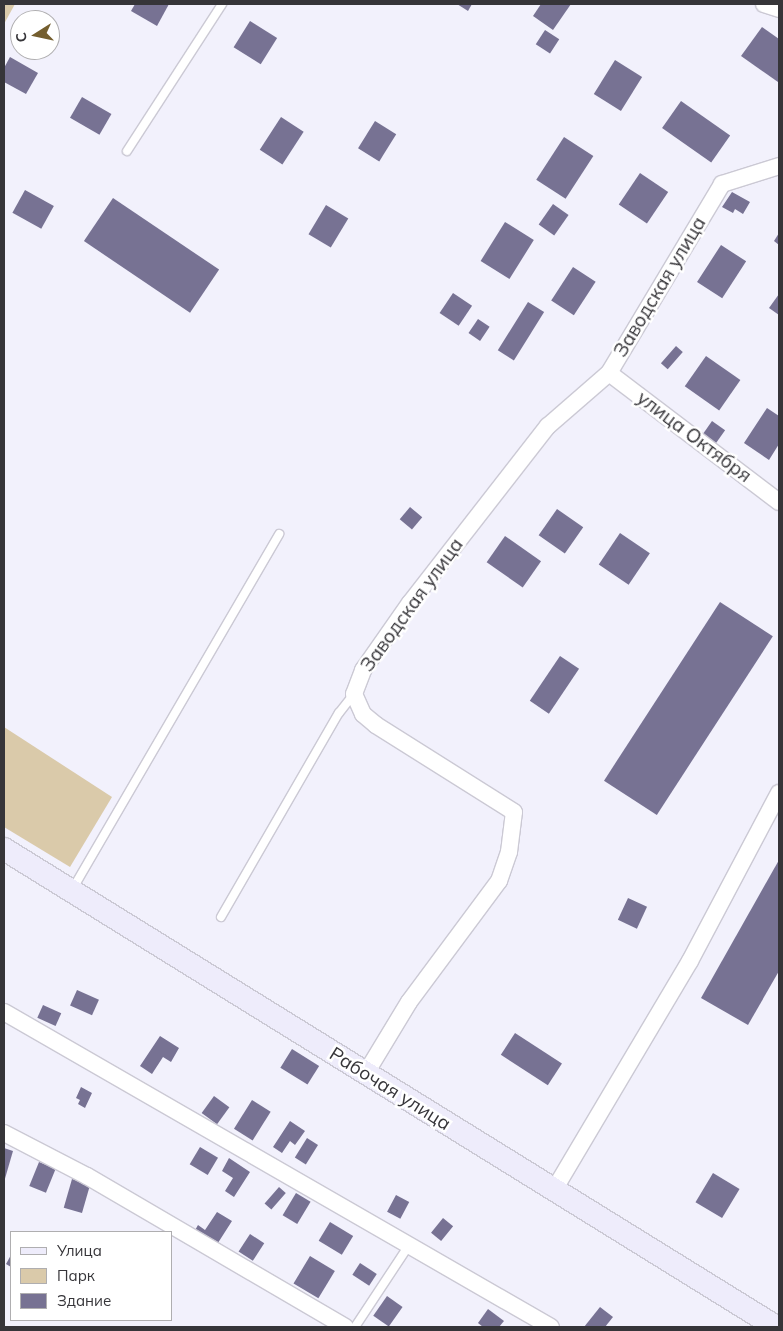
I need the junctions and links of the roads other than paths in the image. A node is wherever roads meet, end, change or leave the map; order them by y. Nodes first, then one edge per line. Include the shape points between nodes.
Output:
1 (222, 4) edge
2 (764, 4) edge
3 (779, 9) edge
4 (127, 151) dead end
5 (779, 166) edge
6 (609, 372) junction
7 (779, 502) edge
8 (279, 534) dead end
9 (354, 694) junction
10 (779, 793) edge
11 (4, 849) edge
12 (71, 891) junction
13 (221, 918) dead end
14 (4, 1012) edge
15 (366, 1073) junction
16 (4, 1133) edge
17 (554, 1190) junction
18 (409, 1245) junction
19 (345, 1327) edge
20 (355, 1327) edge
21 (551, 1327) edge
22 (776, 1327) edge

1 - 4 lane
2 - 3 street
5 - 6 street, Заводская улица via 722,184
6 - 7 street, улица Октября
6 - 9 street, Заводская улица via 548,426 368,662
8 - 12 lane
9 - 13 lane via 339,713
9 - 15 street, Заводская улица via 359,708 369,720 514,812 509,852 499,881 409,1002
10 - 17 street via 690,961
11 - 12 street, Рабочая улица
12 - 15 street, Рабочая улица
14 - 18 street
15 - 17 street, Рабочая улица
16 - 19 street via 87,1176
17 - 22 street, Рабочая улица
18 - 20 lane
18 - 21 street

